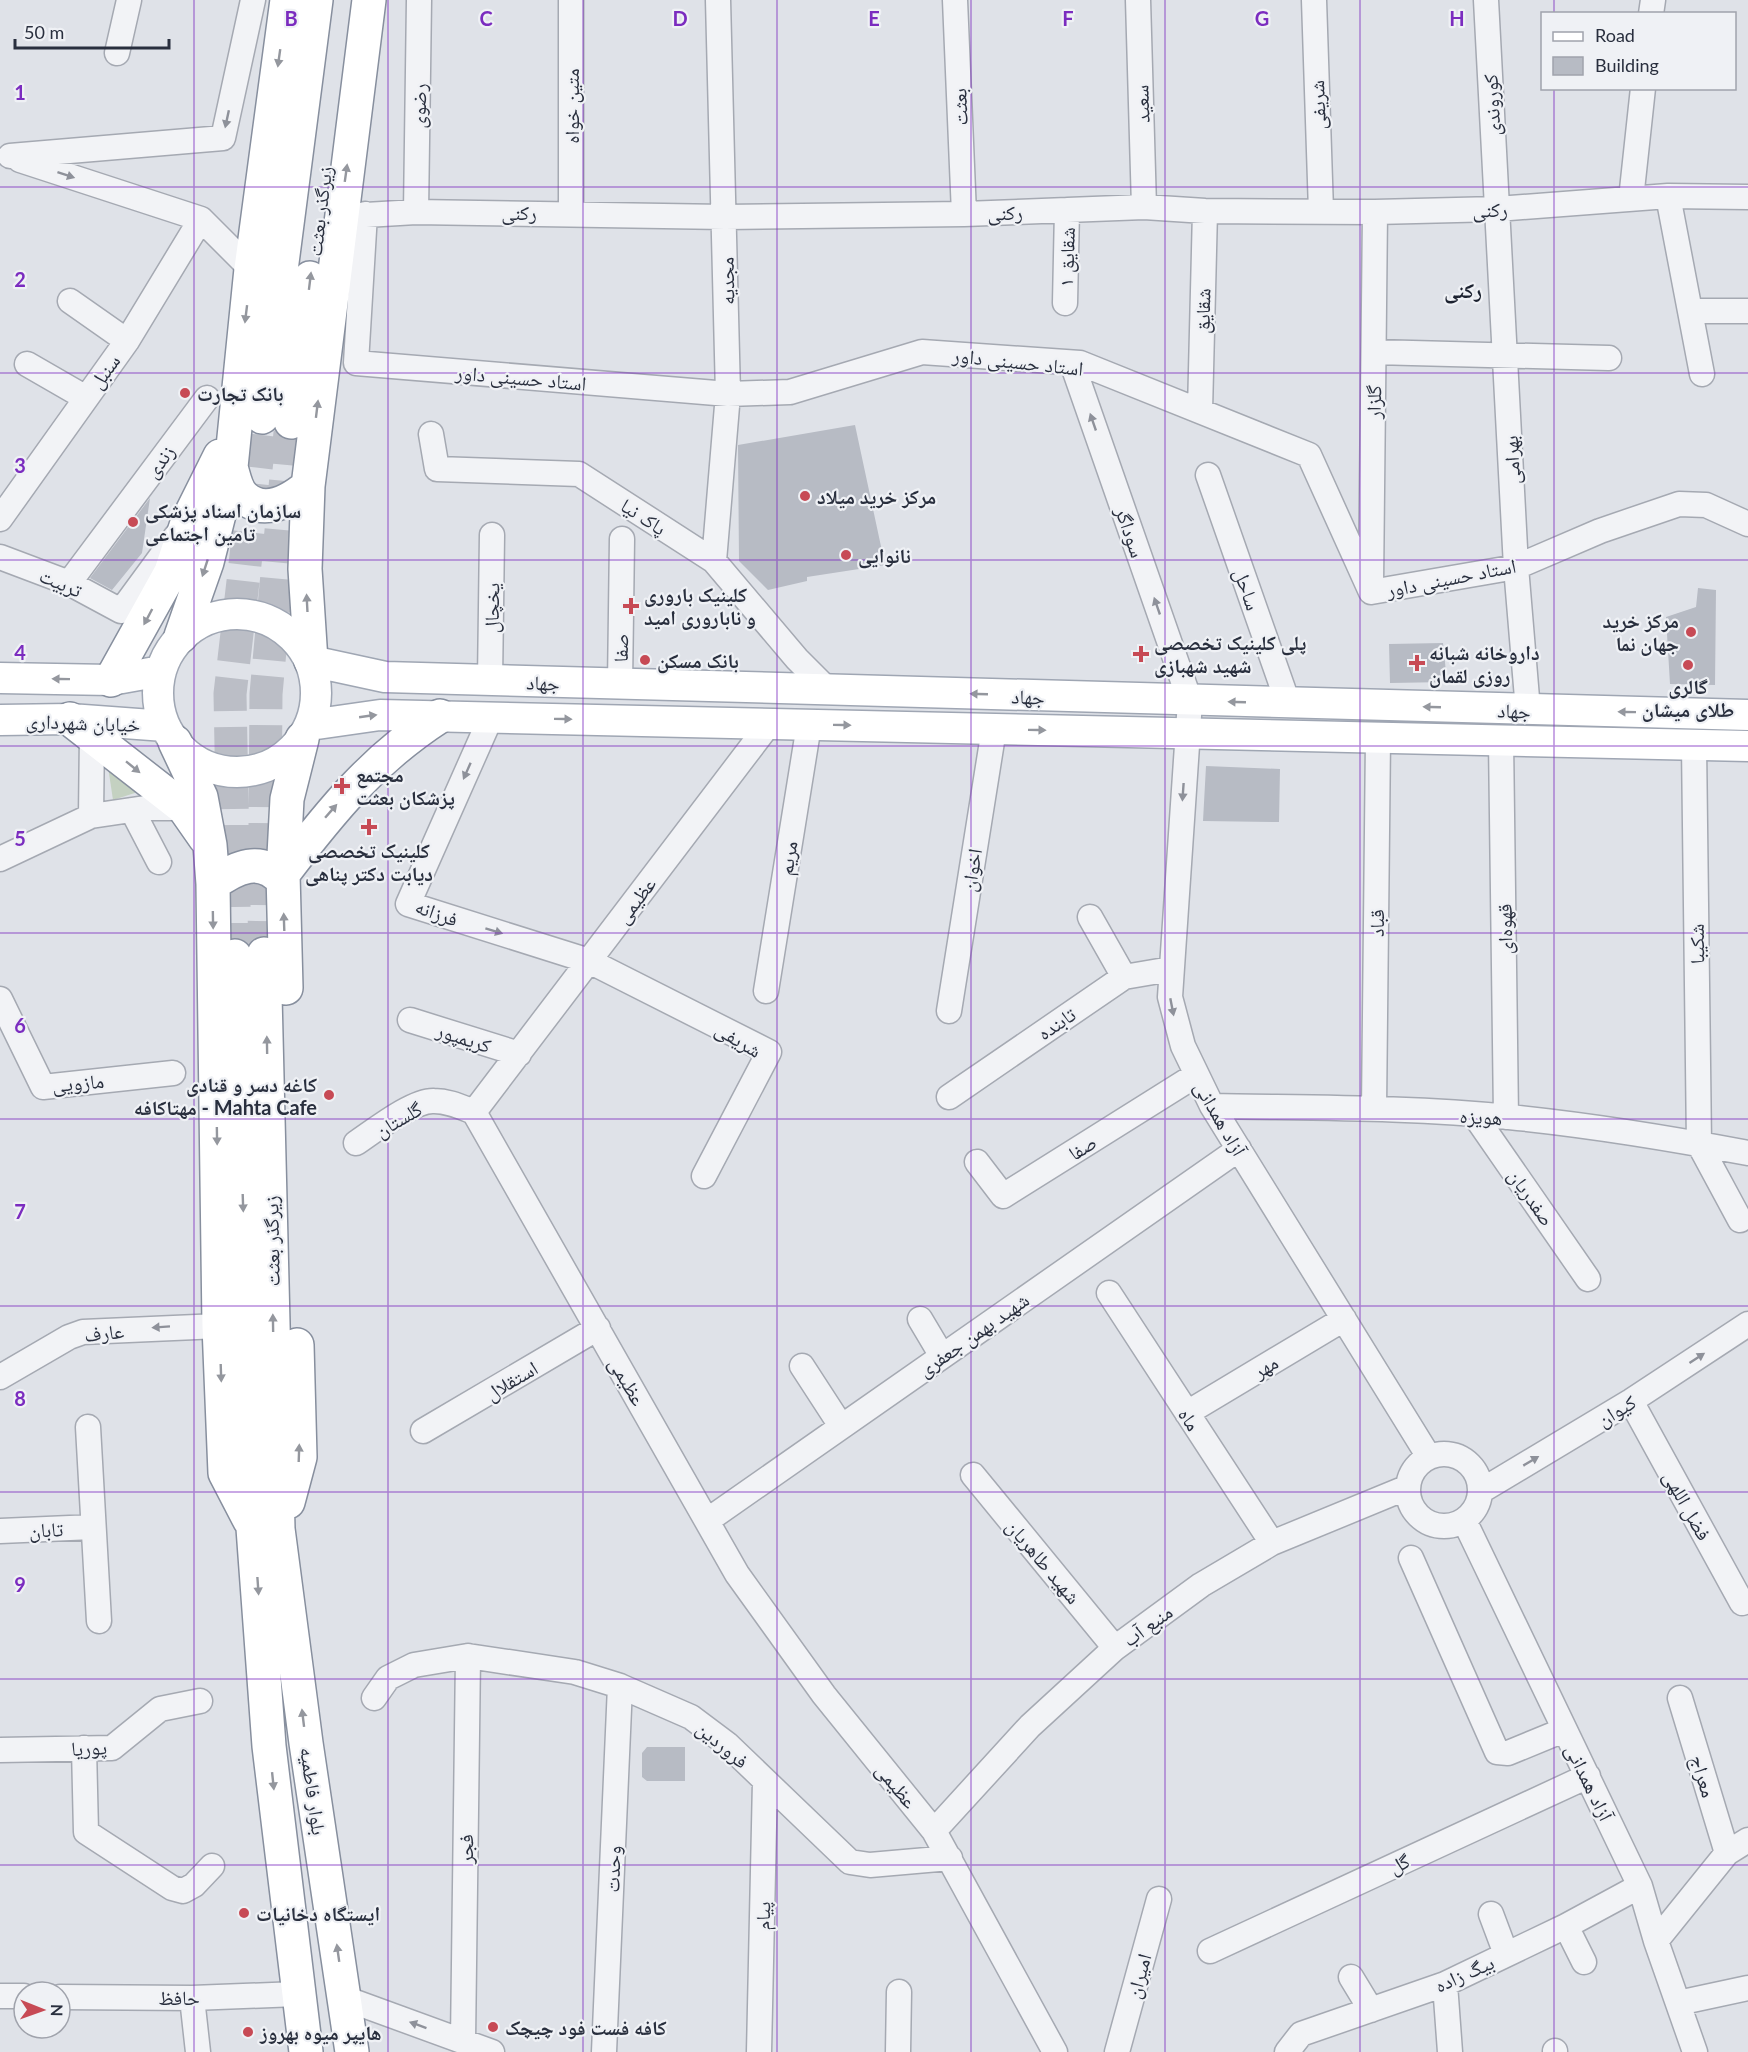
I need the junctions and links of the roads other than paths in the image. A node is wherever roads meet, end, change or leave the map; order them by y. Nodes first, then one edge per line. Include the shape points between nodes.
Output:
1 (129, 0) edge
2 (253, 0) edge
3 (287, 0) edge
4 (316, 0) edge
5 (346, 0) edge
6 (369, 0) edge
7 (419, 0) edge
8 (571, 0) edge
9 (718, 0) edge
10 (955, 0) edge
11 (1138, 0) edge
12 (1314, 0) edge
13 (1486, 0) edge
14 (117, 54) dead end
15 (1643, 90) edge
16 (5, 155) edge
17 (1668, 196) junction
18 (1748, 197) edge
19 (1631, 199) junction
20 (1144, 207) junction
21 (1497, 209) junction
22 (1067, 210) junction
23 (1205, 211) junction
24 (1321, 211) junction
25 (416, 212) junction
26 (1375, 212) junction
27 (571, 213) junction
28 (964, 214) junction
29 (353, 215) junction
30 (725, 217) junction
31 (201, 219) junction
32 (251, 269) junction
33 (70, 301) dead end
34 (1065, 303) dead end
35 (1690, 311) junction
36 (1748, 311) edge
37 (127, 340) junction
38 (1374, 352) junction
39 (1506, 356) junction
40 (1609, 358) dead end
41 (1072, 363) junction
42 (27, 364) dead end
43 (1702, 374) dead end
44 (728, 394) junction
45 (86, 398) junction
46 (207, 398) dead end
47 (1200, 411) junction
48 (232, 430) junction
49 (431, 434) dead end
50 (231, 467) junction
51 (1208, 476) dead end
52 (308, 486) junction
53 (0, 519) edge
54 (188, 520) junction
55 (1748, 524) edge
56 (492, 535) dead end
57 (622, 539) dead end
58 (0, 558) edge
59 (714, 561) junction
60 (1516, 567) junction
61 (69, 583) junction
62 (1371, 592) junction
63 (181, 636) junction
64 (310, 661) junction
65 (161, 671) junction
66 (0, 678) edge
67 (111, 680) junction
68 (490, 680) junction
69 (620, 684) junction
70 (828, 690) junction
71 (1190, 701) junction
72 (1288, 703) junction
73 (1528, 710) junction
74 (1748, 715) edge
75 (440, 716) junction
76 (491, 717) junction
77 (0, 720) edge
78 (769, 724) junction
79 (809, 725) junction
80 (81, 727) junction
81 (994, 729) junction
82 (306, 732) junction
83 (1187, 733) junction
84 (170, 734) junction
85 (1378, 738) junction
86 (1501, 740) junction
87 (1694, 745) junction
88 (1748, 746) edge
89 (184, 808) junction
90 (132, 810) junction
91 (91, 816) junction
92 (210, 845) junction
93 (0, 859) edge
94 (159, 862) dead end
95 (283, 878) junction
96 (213, 884) junction
97 (1090, 917) dead end
98 (250, 955) tunnel mouth
99 (589, 961) junction
100 (1171, 969) junction
101 (1124, 977) junction
102 (765, 991) dead end
103 (0, 999) edge
104 (949, 1011) dead end
105 (410, 1020) dead end
106 (519, 1054) junction
107 (173, 1073) dead end
108 (1196, 1075) junction
109 (949, 1097) dead end
110 (1212, 1106) junction
111 (1374, 1109) junction
112 (474, 1112) junction
113 (1475, 1116) junction
114 (1506, 1117) junction
115 (356, 1143) dead end
116 (1699, 1144) junction
117 (1239, 1149) junction
118 (1748, 1153) edge
119 (977, 1162) dead end
120 (704, 1176) dead end
121 (1740, 1221) dead end
122 (1588, 1279) dead end
123 (1109, 1293) dead end
124 (920, 1319) dead end
125 (1344, 1319) junction
126 (1748, 1324) edge
127 (219, 1326) junction
128 (598, 1328) junction
129 (942, 1356) junction
130 (802, 1366) dead end
131 (0, 1377) edge
132 (1630, 1401) junction
133 (1187, 1413) junction
134 (841, 1426) junction
135 (88, 1427) dead end
136 (423, 1431) dead end
137 (1429, 1456) junction
138 (973, 1475) dead end
139 (1408, 1487) junction
140 (1481, 1491) junction
141 (708, 1520) junction
142 (1464, 1520) junction
143 (93, 1527) junction
144 (266, 1528) junction
145 (0, 1531) edge
146 (1272, 1543) junction
147 (1411, 1558) dead end
148 (1745, 1602) edge
149 (99, 1621) dead end
150 (1115, 1648) junction
151 (468, 1656) junction
152 (620, 1686) junction
153 (374, 1698) dead end
154 (1680, 1698) dead end
155 (200, 1701) dead end
156 (1564, 1730) junction
157 (84, 1748) junction
158 (0, 1750) edge
159 (1588, 1776) junction
160 (765, 1780) junction
161 (934, 1831) junction
162 (1748, 1840) edge
163 (1727, 1853) junction
164 (950, 1858) junction
165 (212, 1866) dead end
166 (1640, 1886) junction
167 (1159, 1899) dead end
168 (1491, 1914) dead end
169 (1566, 1926) junction
170 (1656, 1941) junction
171 (1210, 1951) dead end
172 (1506, 1954) junction
173 (1584, 1962) dead end
174 (1351, 1977) dead end
175 (1445, 1984) junction
176 (1748, 1988) edge
177 (899, 1992) dead end
178 (297, 1994) junction
179 (72, 1997) edge
180 (192, 1998) junction
181 (344, 1998) junction
182 (1678, 2003) junction
183 (1371, 2010) junction
184 (463, 2041) junction
185 (198, 2052) edge
186 (306, 2052) edge
187 (352, 2052) edge
188 (492, 2052) edge
189 (604, 2052) edge
190 (759, 2052) edge
191 (898, 2052) edge
192 (1055, 2052) edge
193 (1117, 2052) edge
194 (1287, 2052) edge
195 (1450, 2052) edge
196 (1695, 2052) edge

1 - 14 street
2 -> 16 street via 223,138
3 -> 32 highway
4 -> 5 highway, زیرگذر بعثت via 277,420
29 -> 6 highway
7 - 25 street, رضوی
8 - 27 street, متین خواه
9 - 30 street, مجدیه
10 - 28 street, بعثت
11 - 20 street, سعید
12 - 24 street, شریفی
13 - 21 street, کوروندی
15 - 19 street
16 -> 31 street
17 - 18 street, رکنی
17 - 19 street, رکنی
17 - 35 street
19 - 21 street, رکنی
20 - 22 street, رکنی
20 - 23 street, رکنی
21 - 26 street, رکنی
21 - 39 street, بهرامی
22 - 28 street, رکنی
22 - 34 street, شقایق ۱
23 - 24 street, رکنی
23 - 47 street, شقایق
24 - 26 street, رکنی
25 - 27 street, رکنی
25 - 29 street, رکنی
26 - 38 street, گلزار
27 - 30 street, رکنی
28 - 30 street, رکنی
29 - 44 street, استاد حسینی داور via 356,363
52 -> 29 highway
30 - 44 street, مجدیه
31 - 32 street
31 - 37 street, سنبل
32 -> 48 highway
33 - 37 street
35 - 36 street
35 - 43 street
37 - 45 street, سنبل
38 - 39 street
38 - 62 street, گلزار
39 - 40 street
39 - 60 street, بهرامی
41 - 44 street, استاد حسینی داور via 922,352 790,392
41 - 47 street, استاد حسینی داور
71 -> 41 street, سوداگر
42 - 45 street
44 - 59 street, مجدیه
45 - 53 street, سنبل
46 - 61 street, زندی
47 - 62 street, استاد حسینی داور via 1309,455
48 - 50 highway
48 - 54 highway
49 - 59 street, پاک نیا via 437,469 579,474
50 - 52 highway via 244,497 258,505 287,501
50 -> 63 highway via 207,562
51 - 72 street, ساحل
64 -> 52 highway via 305,569
54 - 61 street, تربیت via 121,611
54 -> 67 highway via 171,572
55 - 60 street, استاد حسینی داور via 1706,505 1679,504 1600,531
56 - 68 street, یخچال
57 - 69 street, صفا
58 - 61 street, تربیت
59 - 70 street, پاک نیا
60 - 62 street, استاد حسینی داور
60 - 73 street, بهرامی
63 - 64 main road via 216,616 250,614 282,626 299,642
63 - 65 main road
64 - 68 main road, جهاد via 385,677
64 - 82 main road via 316,693
65 - 67 main road
65 - 84 main road via 159,708
67 -> 66 main road
68 - 69 main road, جهاد
69 - 70 main road, جهاد
71 -> 70 main road, جهاد
72 -> 71 main road, جهاد
71 - 83 street, آزاد همدانی
73 -> 72 main road, جهاد
74 -> 73 main road, جهاد
75 - 76 main road, جهاد
82 -> 75 main road, جهاد via 380,715
95 -> 75 highway via 328,814 357,782 405,739
76 -> 78 main road, جهاد
76 -> 99 street, فرزانه via 408,904
77 - 80 main road, خیابان شهرداری
78 - 79 main road, جهاد
78 - 99 street, عظیمی
79 -> 81 main road, جهاد
79 - 102 street, مریم
80 - 84 main road, خیابان شهرداری
80 -> 89 highway
80 - 91 street
81 -> 83 main road, جهاد
81 - 104 street, اخوان
82 - 84 main road via 276,762 255,770 233,772 188,756
82 - 95 highway via 287,799
83 - 85 main road, جهاد
83 -> 100 street, آزاد همدانی
84 - 92 highway via 201,797
85 - 86 main road, جهاد
85 - 111 street, قباد
86 - 87 main road, جهاد
86 - 114 street, قهوه‌ای
87 - 88 main road, جهاد
87 - 116 street, شکیبا
89 - 90 street
89 - 92 highway
90 - 91 street
90 - 94 street
91 - 93 street
92 - 96 highway
95 - 96 highway via 260,866 248,865
144 -> 95 highway via 300,1457
96 -> 127 highway
97 - 101 street
98 - 144 highway, زیرگذر بعثت
99 - 106 street, عظیمی
99 - 120 street, شریفی via 769,1052
100 - 101 street, تابنده
100 -> 108 street, آزاد همدانی via 1170,997 1175,1020
101 - 109 street, تابنده
103 - 107 street, مازویی via 43,1087
105 - 106 street, کریمپور
106 - 112 street, عظیمی
108 - 110 street, آزاد همدانی
108 - 119 street, صفا via 1003,1196
110 - 111 street, هویزه
110 - 117 street, آزاد همدانی
111 - 113 street, هویزه
112 - 115 street, گلستان via 431,1100 404,1112
112 - 128 street, عظیمی
113 - 114 street, هویزه
113 - 122 street, صفدریان
114 - 116 street, هویزه
116 - 118 street, هویزه
116 - 121 street
117 - 125 street, آزاد همدانی
117 - 129 street, شهید بهمن جعفری
123 - 133 street, ماه
124 - 129 street
125 - 133 street, مهر
125 - 137 street, آزاد همدانی
132 -> 126 street, کیوان
127 -> 131 street, عارف via 83,1332
127 -> 144 highway via 225,1473
128 - 136 street, استقلال
128 - 141 street, عظیمی
129 - 134 street, شهید بهمن جعفری
130 - 134 street
140 -> 132 street, کیوان
132 - 148 street, فضل اللهی
133 - 146 street, ماه
134 - 141 street, شهید بهمن جعفری
135 - 143 street
137 - 139 street via 1414,1469
137 - 140 street via 1453,1454 1464,1459 1473,1467
138 - 150 street, شهید طاهریان
139 - 142 street via 1409,1498 1421,1518 1442,1526
139 - 146 street, منبع آب
140 - 142 street via 1473,1512
141 - 161 street, عظیمی via 737,1574 824,1695
142 - 156 street, آزاد همدانی
143 - 145 street, تابان
143 - 149 street
144 -> 178 highway, بلوار فاطمیه via 269,1746
181 -> 144 highway, بلوار فاطمیه
146 - 150 street, منبع آب via 1201,1585
147 - 156 street via 1497,1752 1508,1753
150 - 161 street, منبع آب via 1030,1726
151 - 152 street, فروردین via 563,1670
151 - 153 street, فروردین via 414,1665 388,1678
151 - 184 street, فجر
152 - 160 street, فروردین via 691,1717
152 - 189 street, وحدت
154 - 163 street, معراج
155 - 157 street, پوریا via 160,1708 112,1748
156 - 159 street, آزاد همدانی
157 - 158 street, پوریا
157 - 165 street via 86,1832 172,1888 183,1891
159 - 166 street, آزاد همدانی
159 - 171 street, گل
160 - 164 street, فروردین via 850,1862 870,1865
160 - 190 street, پیام
161 - 164 street, عظیمی
162 - 163 street
163 - 170 street
164 - 192 street, عظیمی
166 - 169 street, بیگ زاده
166 - 170 street, آزاد همدانی
167 - 193 street, امیران
168 - 172 street
169 - 172 street, بیگ زاده
169 - 173 street
170 - 182 street, آزاد همدانی
172 - 175 street, بیگ زاده
174 - 183 street
175 - 183 street, بیگ زاده
175 - 195 street
176 - 182 street
177 - 191 street
178 - 180 street, حافظ
178 - 186 highway, بلوار فاطمیه
179 - 180 street, حافظ
180 - 185 street
184 -> 181 street
181 - 187 highway, بلوار فاطمیه
182 - 196 street, آزاد همدانی
183 - 194 street, بیگ زاده via 1301,2034
184 - 188 street

